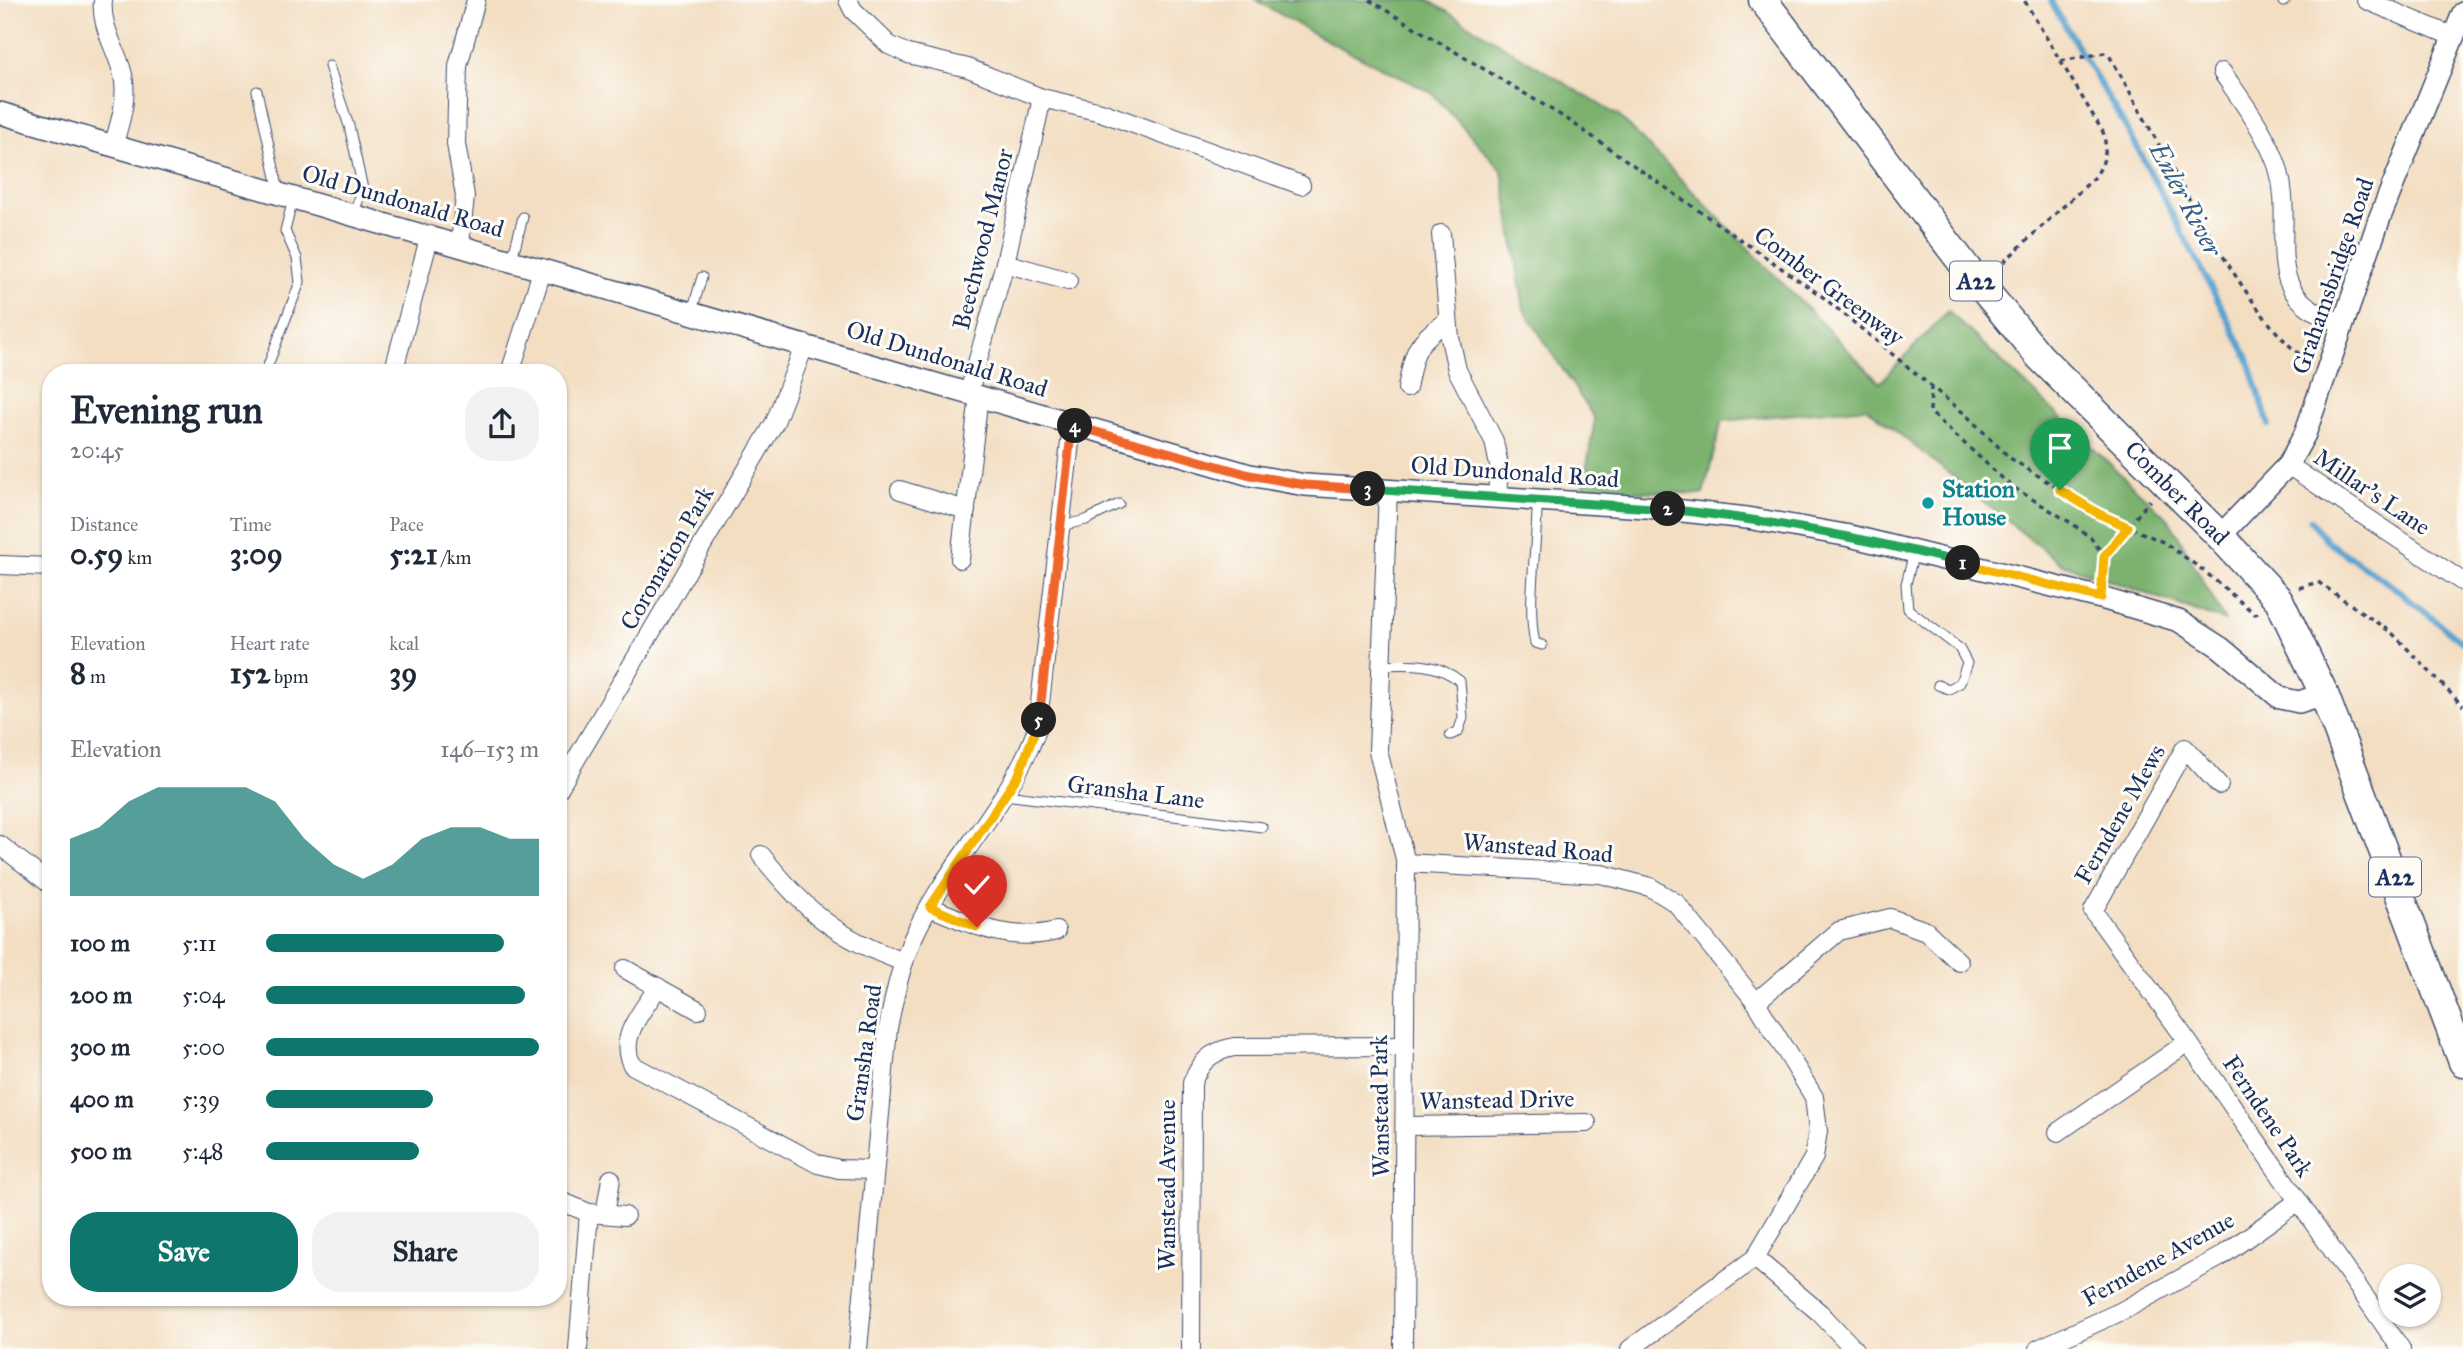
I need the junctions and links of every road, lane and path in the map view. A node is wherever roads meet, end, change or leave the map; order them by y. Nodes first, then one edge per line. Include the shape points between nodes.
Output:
1 (103, 0) edge
2 (476, 0) edge
3 (848, 0) edge
4 (1369, 0) edge
5 (1763, 0) edge
6 (2024, 0) edge
7 (2366, 0) edge
8 (2463, 13) edge
9 (2454, 37) junction
10 (2061, 61) junction
11 (329, 66) dead end
12 (2222, 72) dead end
13 (257, 91) dead end
14 (1042, 98) junction
15 (0, 113) edge
16 (113, 146) junction
17 (1301, 185) dead end
18 (287, 195) junction
19 (353, 214) junction
20 (523, 217) dead end
21 (1441, 234) dead end
22 (430, 235) junction
23 (460, 244) junction
24 (512, 259) junction
25 (1005, 263) junction
26 (543, 268) junction
27 (702, 277) dead end
28 (1068, 281) dead end
29 (1979, 284) junction
30 (692, 311) junction
31 (1448, 320) junction
32 (2343, 323) junction
33 (804, 344) junction
34 (268, 364) edge
35 (395, 364) edge
36 (513, 364) edge
37 (2328, 367) junction
38 (1931, 386) junction
39 (1407, 388) dead end
40 (974, 393) junction
41 (1072, 425) junction
42 (2288, 465) junction
43 (2165, 483) junction
44 (900, 490) dead end
45 (1388, 490) junction
46 (1497, 498) junction
47 (1537, 500) junction
48 (1119, 504) dead end
49 (966, 510) junction
50 (1061, 526) junction
51 (2128, 527) junction
52 (2220, 536) junction
53 (1914, 551) junction
54 (2104, 556) junction
55 (960, 559) dead end
56 (0, 565) edge
57 (42, 567) edge
58 (2463, 582) edge
59 (2299, 588) dead end
60 (2101, 598) junction
61 (2255, 614) dead end
62 (1542, 645) dead end
63 (1381, 665) junction
64 (1938, 685) dead end
65 (2324, 694) junction
66 (2463, 706) edge
67 (1450, 735) dead end
68 (567, 775) edge
69 (2219, 785) dead end
70 (1005, 795) junction
71 (1262, 827) dead end
72 (0, 845) edge
73 (761, 855) dead end
74 (1406, 863) junction
75 (42, 877) edge
76 (930, 907) junction
77 (2093, 911) joint
78 (1056, 931) dead end
79 (904, 962) junction
80 (1959, 962) dead end
81 (625, 969) dead end
82 (658, 987) junction
83 (1756, 1002) junction
84 (698, 1010) dead end
85 (2188, 1042) junction
86 (1403, 1046) junction
87 (2463, 1062) edge
88 (1587, 1123) dead end
89 (1407, 1126) junction
90 (2058, 1132) dead end
91 (874, 1170) junction
92 (611, 1179) dead end
93 (567, 1202) edge
94 (2297, 1202) junction
95 (597, 1214) junction
96 (625, 1216) dead end
97 (1755, 1258) junction
98 (579, 1349) edge
99 (858, 1349) edge
100 (1191, 1349) edge
101 (1403, 1349) edge
102 (1629, 1349) edge
103 (1854, 1349) edge
104 (2038, 1349) edge
105 (2401, 1349) edge

1 - 16 street via 104,27 123,76 124,109
2 - 23 street via 458,66 456,144 465,196
3 - 14 street via 889,45 968,68
4 - 38 path, Comber Greenway via 1578,127 1823,298
5 - 29 highway, Comber Road / A22
6 - 10 path
7 - 9 street
8 - 9 street, Grahamsbridge Road
9 - 32 street, Grahamsbridge Road via 2394,181
10 - 29 path via 2103,132 2107,145 2102,167
10 - 37 path via 2105,53 2110,57 2232,271 2264,317 2291,349
11 - 19 lane via 363,189
12 - 32 street via 2262,133 2277,166 2285,262 2293,294 2313,312
13 - 18 lane
14 - 17 street via 1101,112
14 - 25 street, Beechwood Manor
15 - 16 street, Old Dundonald Road
16 - 18 street, Old Dundonald Road
18 - 19 street, Old Dundonald Road
18 - 34 lane via 285,231 297,258 300,282
19 - 22 street, Old Dundonald Road
20 - 24 lane
21 - 31 street
22 - 23 street, Old Dundonald Road
22 - 35 street
23 - 24 street, Old Dundonald Road
24 - 26 street, Old Dundonald Road
25 - 28 street
25 - 40 street, Beechwood Manor
26 - 30 street, Old Dundonald Road
26 - 36 street
27 - 30 lane
29 - 43 highway, Comber Road / A22 via 2040,357
30 - 33 street, Old Dundonald Road
31 - 39 street via 1420,340
31 - 46 street via 1457,370 1494,441 1499,466
32 - 37 street, Grahamsbridge Road
33 - 40 street, Old Dundonald Road
33 - 68 street, Coronation Park via 775,422
37 - 42 street, Grahamsbridge Road via 2305,434
38 - 51 path, Comber Greenway via 2010,458
38 - 54 path via 1930,412 2002,478 2091,538
40 - 41 street, Old Dundonald Road
40 - 49 street, Beechwood Manor
41 - 45 street, Old Dundonald Road via 1250,475 1305,485
41 - 50 street, Gransha Road
42 - 52 street, Grahamsbridge Road
42 - 58 street, Millar's Lane
43 - 51 path
43 - 52 highway, Comber Road / A22
44 - 49 street
45 - 46 street, Old Dundonald Road
45 - 63 street
46 - 47 street, Old Dundonald Road
47 - 53 street, Old Dundonald Road via 1747,518
47 - 62 lane via 1531,625 1535,643
48 - 50 lane
49 - 55 street, Beechwood Manor
50 - 70 street, Gransha Road via 1037,729 1028,756
51 - 54 path
51 - 61 path, Comber Greenway via 2175,550
52 - 65 highway, Comber Road / A22 via 2279,600
53 - 60 street, Old Dundonald Road
53 - 64 lane via 1906,584 1908,609 1959,648 1967,663 1960,683 1949,689
54 - 60 path
56 - 57 street
59 - 66 path via 2318,582 2392,633
60 - 65 street, Old Dundonald Road via 2179,621 2221,648 2280,698 2299,702
63 - 67 lane via 1421,664 1446,670 1460,681 1463,718 1458,732
63 - 74 street via 1378,751
65 - 87 highway, Comber Road / A22
69 - 77 street, Ferndene Mews via 2185,748
70 - 71 lane, Gransha Lane
70 - 76 street, Gransha Road
72 - 75 street
73 - 79 street via 800,904 825,924
74 - 83 street, Wanstead Road via 1601,874 1650,887 1676,904
74 - 86 street, Wanstead Park
76 - 78 street via 1013,936
76 - 79 street, Gransha Road
77 - 85 street, Ferndene Park
79 - 91 street, Gransha Road via 887,1028
80 - 83 street via 1926,931 1890,918 1839,931
81 - 82 street
82 - 84 street
82 - 91 street via 627,1039 625,1053 632,1065 818,1164
83 - 97 street, Wanstead Road via 1814,1097 1818,1131 1814,1157
85 - 90 street
85 - 94 street, Ferndene Park
86 - 89 street, Wanstead Park
86 - 100 street, Wanstead Avenue via 1234,1047 1215,1051 1200,1064 1192,1083
88 - 89 street, Wanstead Drive
89 - 101 street, Wanstead Park
91 - 99 street, Gransha Road
92 - 95 street
93 - 95 street
94 - 104 street, Ferndene Avenue via 2220,1257 2122,1311
94 - 105 street, Ferndene Park
95 - 96 street
95 - 98 street
97 - 102 street, Wanstead Road
97 - 103 street

